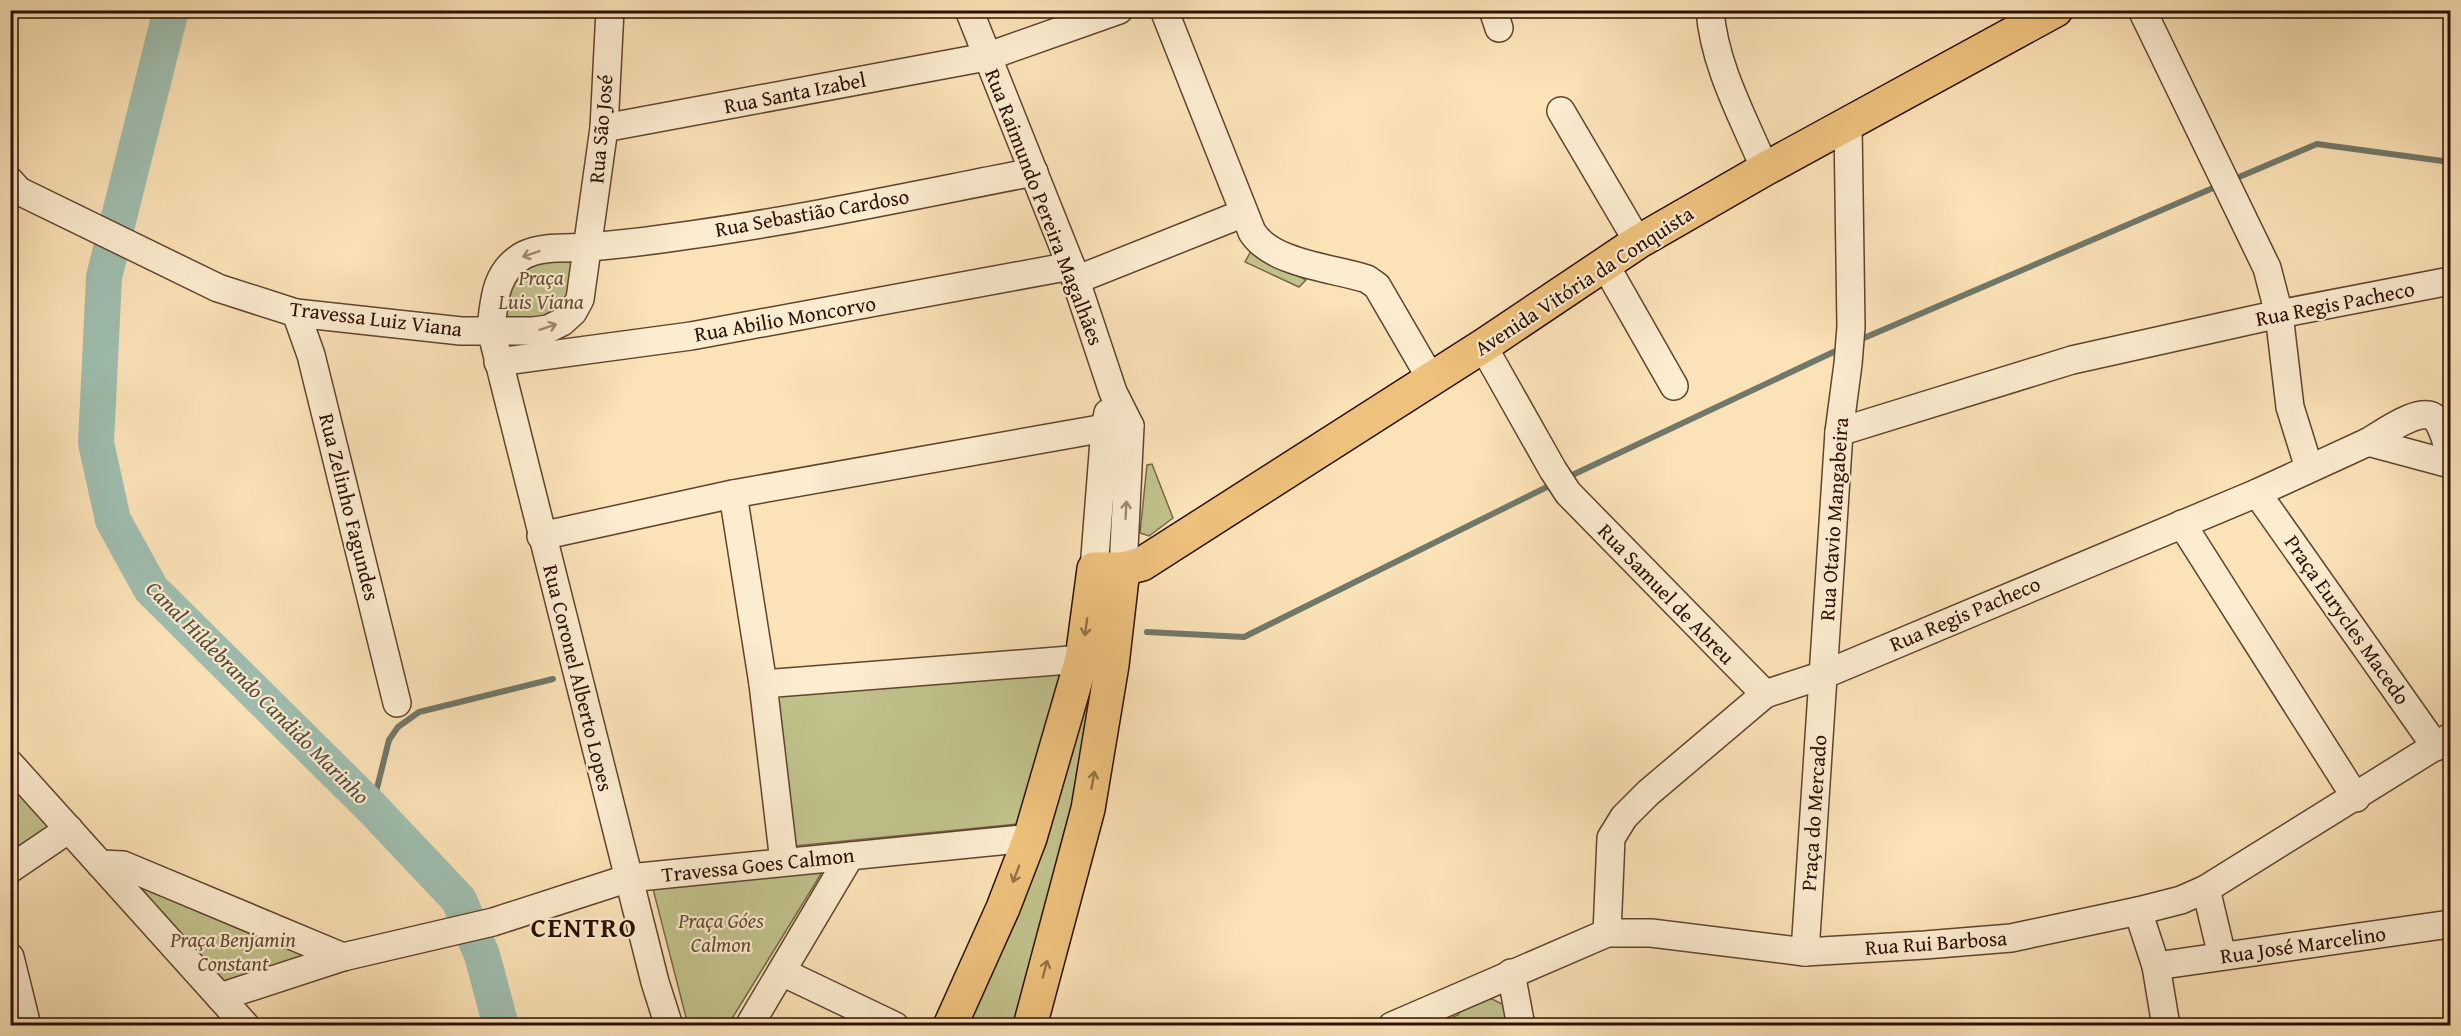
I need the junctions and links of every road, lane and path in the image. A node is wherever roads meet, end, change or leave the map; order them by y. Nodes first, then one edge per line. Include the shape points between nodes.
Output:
1 (610, 10) edge
2 (969, 10) edge
3 (1119, 10) edge
4 (1164, 10) edge
5 (1710, 10) edge
6 (2056, 10) edge
7 (2142, 10) edge
8 (986, 57) junction
9 (1561, 111) dead end
10 (1848, 125) junction
11 (604, 128) junction
12 (1765, 169) junction
13 (1034, 172) junction
14 (13, 189) edge
15 (1244, 213) junction
16 (1638, 242) junction
17 (589, 247) junction
18 (1604, 264) junction
19 (1074, 273) junction
20 (2451, 281) edge
21 (296, 313) junction
22 (2279, 314) junction
23 (490, 330) junction
24 (1483, 346) junction
25 (498, 362) junction
26 (1431, 379) junction
27 (1674, 386) dead end
28 (1117, 427) junction
29 (1839, 432) junction
30 (2368, 442) junction
31 (2451, 454) edge
32 (2451, 464) edge
33 (2309, 468) junction
34 (2257, 493) junction
35 (733, 494) junction
36 (2182, 524) junction
37 (541, 536) junction
38 (1109, 569) junction
39 (1097, 662) junction
40 (1823, 675) junction
41 (763, 684) junction
42 (1765, 694) junction
43 (398, 703) dead end
44 (2443, 742) edge
45 (10, 764) edge
46 (2356, 798) junction
47 (69, 830) junction
48 (1030, 838) junction
49 (850, 855) junction
50 (783, 862) junction
51 (100, 864) junction
52 (10, 869) edge
53 (629, 878) junction
54 (2206, 890) junction
55 (2138, 911) junction
56 (2451, 924) edge
57 (1607, 933) junction
58 (1805, 952) junction
59 (2222, 956) junction
60 (10, 957) edge
61 (343, 957) junction
62 (2156, 966) junction
63 (782, 972) junction
64 (1511, 973) junction
65 (220, 997) junction
66 (27, 1026) edge
67 (246, 1026) edge
68 (669, 1026) edge
69 (749, 1026) edge
70 (895, 1026) edge
71 (950, 1026) edge
72 (1030, 1026) edge
73 (1392, 1026) edge
74 (1521, 1026) edge
75 (2166, 1026) edge

1 - 11 street, Rua São José
2 - 8 street, Rua Raimundo Pereira Magalhães
3 - 8 street, Rua Santa Izabel
4 - 15 street
5 - 12 street via 1721,64
6 - 10 main road, Avenida Vitória da Conquista
7 - 22 street via 2267,268
8 - 11 street, Rua Santa Izabel
8 - 13 street, Rua Raimundo Pereira Magalhães
9 - 16 street
10 - 12 main road, Avenida Vitória da Conquista
10 - 29 street, Rua Otavio Mangabeira via 1851,327
11 - 17 street, Rua São José
12 - 16 main road, Avenida Vitória da Conquista
13 - 17 street, Rua Sebastião Cardoso via 692,235
13 - 19 street, Rua Raimundo Pereira Magalhães
14 - 21 street, Travessa Luiz Viana via 218,288
15 - 19 street, Rua Abilio Moncorvo
15 - 26 street via 1258,242 1269,250 1367,279 1377,286
16 - 18 main road, Avenida Vitória da Conquista
17 -> 23 street via 526,254 511,265 494,296
23 -> 17 street, Rua São José via 532,331 562,322 580,299
18 - 24 main road, Avenida Vitória da Conquista
18 - 27 street
19 - 25 street, Rua Abilio Moncorvo via 692,336
19 - 28 street, Rua Raimundo Pereira Magalhães via 1113,392
20 - 22 street, Rua Regis Pacheco
21 - 23 street, Travessa Luiz Viana via 461,331
21 - 43 street, Rua Zelinho Fagundes via 311,355
22 - 29 street, Rua Regis Pacheco via 2072,360
22 - 33 street via 2290,407
23 - 25 street, Rua Coronel Alberto Lopes
24 - 26 main road, Avenida Vitória da Conquista
24 - 42 street, Rua Samuel de Abreu via 1568,493
25 - 37 street, Rua Coronel Alberto Lopes
26 - 38 main road, Avenida Vitória da Conquista via 1143,564
28 - 35 street
28 - 38 street
29 - 40 street, Rua Otavio Mangabeira
30 - 31 street, Rua Regis Pacheco via 2407,419 2426,414 2438,421
30 - 32 street
30 - 33 street, Rua Regis Pacheco
33 - 34 street, Rua Regis Pacheco
34 - 36 street, Rua Regis Pacheco
34 - 44 street, Praça Eurycles Macedo
35 - 37 street
35 - 41 street
36 - 40 street, Rua Regis Pacheco
36 - 46 street
37 - 53 street, Rua Coronel Alberto Lopes
38 - 39 main road
39 - 41 street
39 - 48 main road
72 -> 39 main road via 1088,809
40 - 42 street, Rua Regis Pacheco
40 - 58 street, Praça do Mercado
41 - 50 street
42 - 57 street, Rua Regis Pacheco via 1624,817 1611,838
44 - 46 street, Rua Rui Barbosa
45 - 47 street
46 - 54 street, Rua Rui Barbosa
47 - 51 street
47 - 52 street
48 - 49 street, Travessa Goes Calmon
48 -> 71 main road
49 - 50 street, Travessa Goes Calmon
49 - 63 street
50 - 53 street, Travessa Goes Calmon
51 - 61 street via 123,865
51 - 65 street
53 - 61 street, Travessa Goes Calmon via 493,922
53 - 68 street, Rua Coronel Alberto Lopes
54 - 55 street, Rua Rui Barbosa
54 - 59 street
55 - 58 street, Rua Rui Barbosa via 2011,938
55 - 62 street
56 - 59 street, Rua José Marcelino
57 - 58 street, Rua Rui Barbosa via 1651,933
57 - 64 street, Rua Rui Barbosa
59 - 62 street, Rua José Marcelino
60 - 66 street
61 - 65 street
62 - 75 street
63 - 69 street
63 - 70 street
64 - 73 street, Rua Rui Barbosa
64 - 74 street
65 - 67 street

